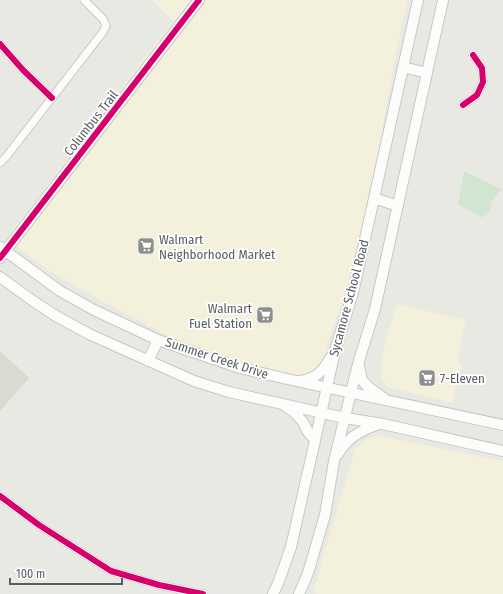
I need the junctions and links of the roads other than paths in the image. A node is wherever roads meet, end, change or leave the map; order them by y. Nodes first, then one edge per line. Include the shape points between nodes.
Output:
1 (84, 0) edge
2 (199, 0) edge
3 (418, 0) edge
4 (443, 0) edge
5 (0, 44) edge
6 (474, 55) dead end
7 (403, 67) junction
8 (427, 72) junction
9 (52, 98) junction
10 (463, 105) dead end
11 (0, 163) edge
12 (374, 198) junction
13 (398, 206) junction
14 (2, 252) edge
15 (0, 277) edge
16 (158, 340) junction
17 (336, 347) junction
18 (148, 361) junction
19 (358, 364) junction
20 (296, 382) junction
21 (326, 388) junction
22 (351, 393) junction
23 (389, 401) junction
24 (282, 403) junction
25 (321, 412) junction
26 (345, 418) junction
27 (383, 424) junction
28 (503, 425) edge
29 (315, 440) junction
30 (503, 451) edge
31 (334, 461) junction
32 (0, 496) edge
33 (187, 592) edge
34 (203, 594) edge
35 (273, 594) edge
36 (299, 594) edge

1 - 9 street via 103,19 106,26
2 - 14 main road, Columbus Trail
3 - 7 main road, Sycamore School Road
4 - 8 main road, Sycamore School Road
5 - 9 street
6 - 10 street via 482,68 483,82 477,95
7 - 8 main road
7 - 12 main road, Sycamore School Road
8 - 13 main road, Sycamore School Road
9 - 11 street
12 - 13 main road
12 - 17 main road, Sycamore School Road via 353,292
13 - 19 main road, Sycamore School Road via 375,309
14 - 16 main road, Summer Creek Drive via 60,291
15 - 18 main road, Summer Creek Drive via 56,316
16 - 18 main road
16 - 20 main road, Summer Creek Drive via 240,368
17 - 20 main road via 323,370 308,380
17 - 21 main road, Sycamore School Road
18 - 24 main road, Summer Creek Drive via 194,381 229,392
19 - 22 main road, Sycamore School Road
19 - 23 main road via 362,380 367,386
20 - 21 main road, Summer Creek Drive
21 - 22 main road, Summer Creek Drive
21 - 25 main road, Sycamore School Road
22 - 23 main road, Summer Creek Drive
22 - 26 main road, Sycamore School Road
23 - 28 main road, Summer Creek Drive
24 - 25 main road, Summer Creek Drive
24 - 29 main road via 303,422
25 - 26 main road, Summer Creek Drive
25 - 29 main road, Sycamore School Road
26 - 27 main road, Summer Creek Drive
26 - 31 main road, Sycamore School Road
27 - 30 main road, Summer Creek Drive
27 - 31 main road via 353,436
29 - 35 main road, Sycamore School Road via 291,547
31 - 36 main road, Sycamore School Road via 325,515
32 - 33 street via 39,526 110,571
33 - 34 street

